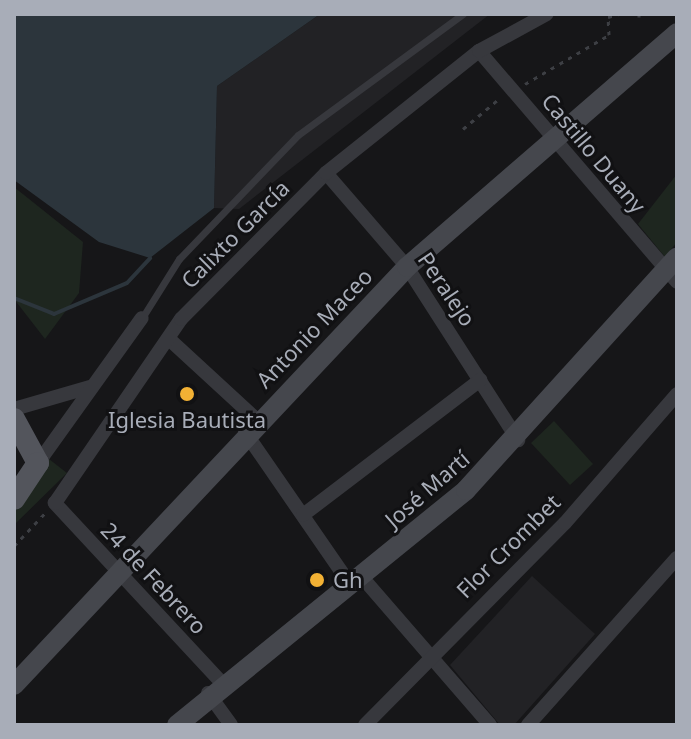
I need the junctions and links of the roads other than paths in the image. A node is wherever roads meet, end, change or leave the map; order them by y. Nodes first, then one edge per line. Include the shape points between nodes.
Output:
1 (463, 14) edge
2 (547, 14) edge
3 (677, 33) edge
4 (479, 51) junction
5 (555, 143) junction
6 (326, 173) junction
7 (407, 267) junction
8 (673, 270) edge
9 (142, 318) joint
10 (169, 339) junction
11 (480, 380) junction
12 (90, 387) junction
13 (677, 394) edge
14 (14, 409) edge
15 (14, 419) edge
16 (251, 426) junction
17 (518, 440) junction
18 (38, 463) junction
19 (14, 499) edge
20 (55, 503) joint
21 (303, 515) junction
22 (677, 558) edge
23 (121, 575) junction
24 (355, 580) junction
25 (430, 653) junction
26 (14, 685) edge
27 (215, 688) junction
28 (177, 725) edge
29 (231, 725) edge
30 (365, 725) edge
31 (490, 725) edge
32 (528, 725) edge

1 - 9 lane via 298,135 179,259
2 - 4 street, Calixto García
3 - 5 main road, Antonio Maceo
4 - 5 street, Castillo Duany
4 - 6 street, Calixto García
5 - 7 main road, Antonio Maceo
5 - 8 street, Castillo Duany
6 - 7 street, Peralejo
6 - 10 street, Calixto García
7 - 11 street, Peralejo
7 - 16 main road, Antonio Maceo
8 - 17 main road, José Martí
9 - 12 street
10 - 16 street
10 - 20 street, Calixto García
11 - 17 street, Peralejo
11 - 21 street
12 - 14 street
12 - 18 street
13 - 25 street, Flor Crombet via 565,523
15 - 18 main road
16 - 21 street
16 - 23 main road, Antonio Maceo
17 - 24 main road, José Martí
18 - 19 main road
20 - 23 street, 24 de Febrero
21 - 24 street
22 - 32 street
23 - 26 main road, Antonio Maceo
23 - 27 street, 24 de Febrero
24 - 25 street
24 - 27 main road, José Martí
25 - 30 street, Flor Crombet
25 - 31 street
27 - 28 main road, José Martí
27 - 29 street, 24 de Febrero

